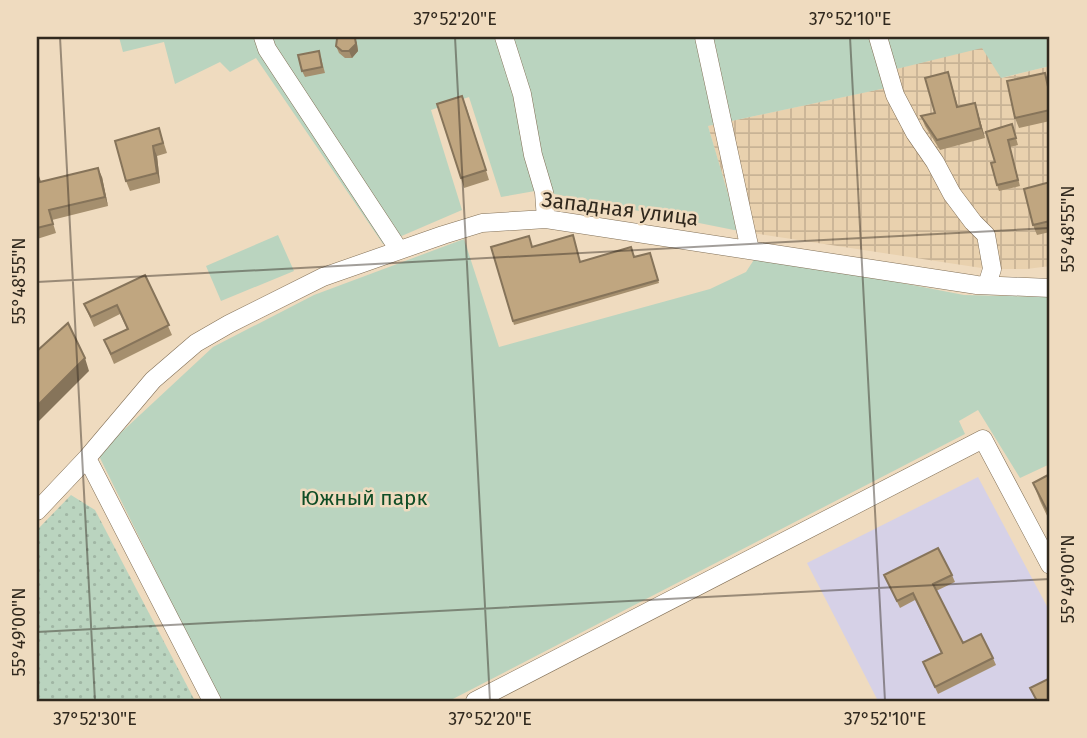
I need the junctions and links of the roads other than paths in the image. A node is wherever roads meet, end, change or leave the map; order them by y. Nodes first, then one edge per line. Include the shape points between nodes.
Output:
1 (264, 37) edge
2 (504, 37) edge
3 (704, 37) edge
4 (877, 37) edge
5 (546, 219) junction
6 (399, 250) junction
7 (750, 250) junction
8 (986, 285) junction
9 (1050, 288) edge
10 (87, 458) junction
11 (37, 511) edge
12 (1050, 565) edge
13 (212, 701) edge
14 (475, 701) edge

1 - 6 street via 267,49
2 - 5 street via 522,94
3 - 7 street
4 - 8 street via 895,95 915,133 953,194 986,235 992,269
5 - 6 street, Западная улица via 482,223
5 - 7 street, Западная улица
6 - 10 street, Западная улица via 267,303 197,343 153,380
7 - 8 street, Западная улица
8 - 9 street, Западная улица
10 - 11 street, Западная улица
10 - 13 street
12 - 14 street via 983,439

